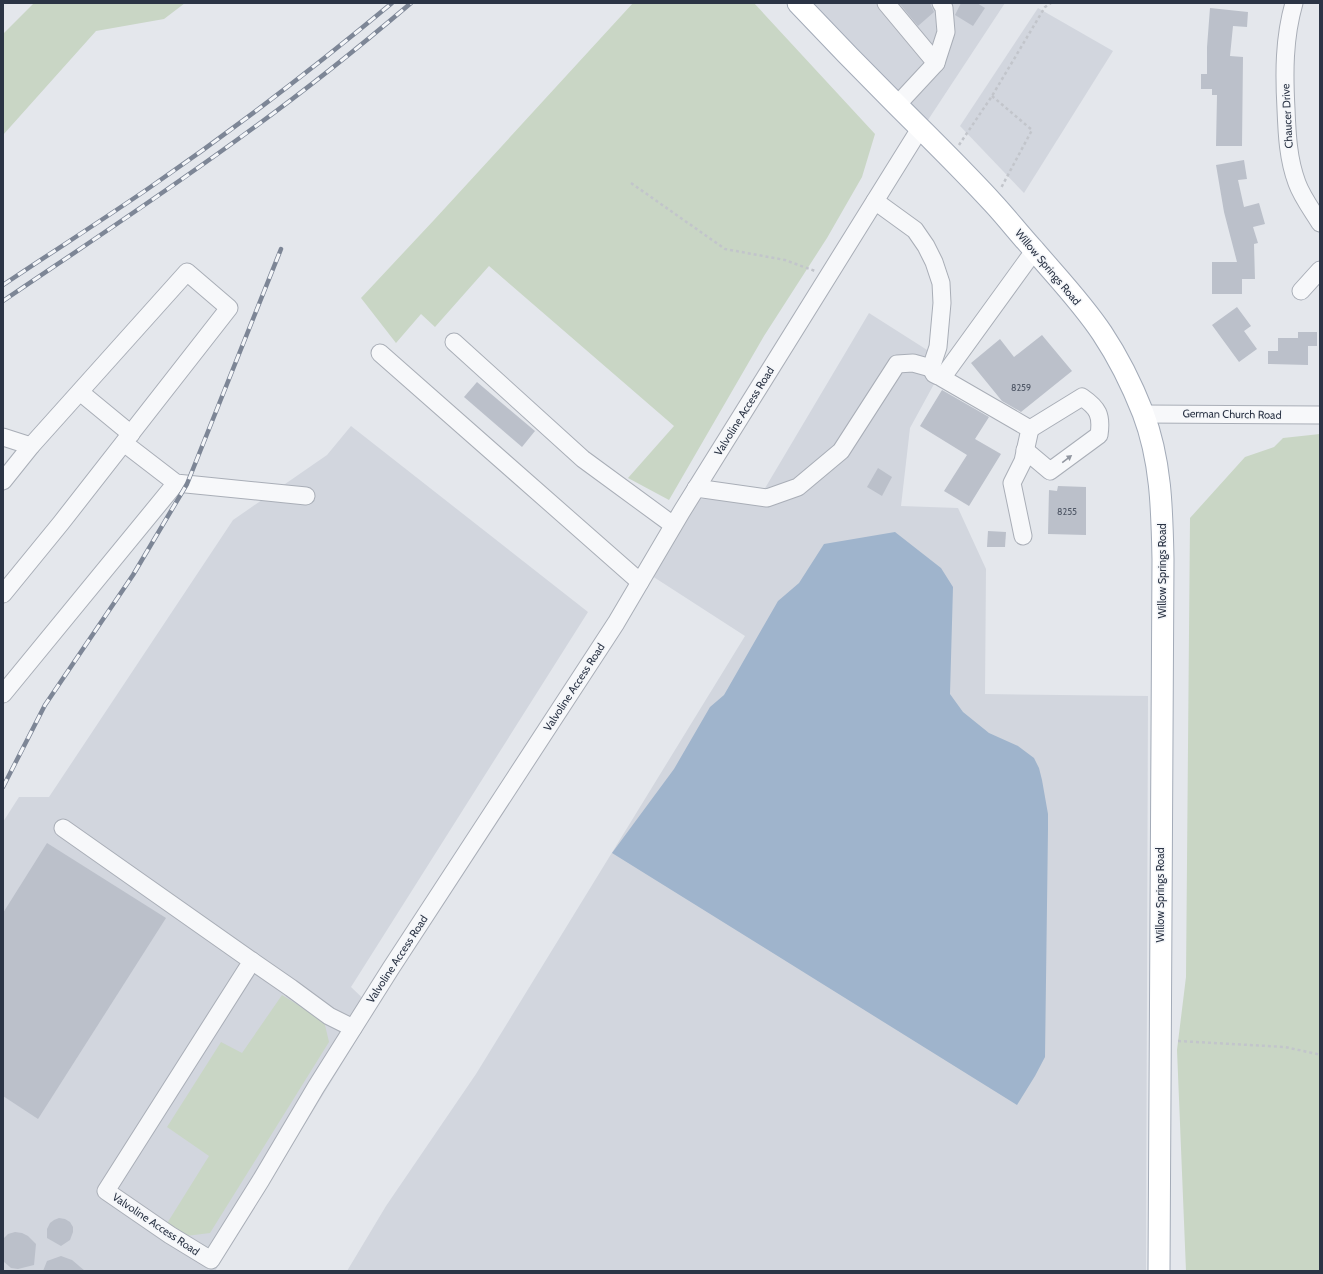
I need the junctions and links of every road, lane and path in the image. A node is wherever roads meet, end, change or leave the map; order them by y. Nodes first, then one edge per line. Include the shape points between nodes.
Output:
1 (798, 3) edge
2 (886, 3) edge
3 (941, 3) edge
4 (1051, 3) edge
5 (1294, 3) edge
6 (936, 63) junction
7 (992, 96) junction
8 (897, 105) junction
9 (921, 127) junction
10 (952, 160) junction
11 (631, 183) dead end
12 (875, 201) junction
13 (993, 203) junction
14 (1320, 223) edge
15 (1034, 251) junction
16 (1320, 270) edge
17 (828, 276) junction
18 (1301, 291) dead end
19 (454, 342) dead end
20 (380, 353) dead end
21 (936, 373) junction
22 (80, 392) junction
23 (1143, 414) junction
24 (1320, 415) edge
25 (1030, 429) junction
26 (3, 437) edge
27 (128, 438) junction
28 (32, 446) junction
29 (1025, 450) junction
30 (3, 481) edge
31 (176, 483) junction
32 (696, 488) junction
33 (306, 496) dead end
34 (673, 525) junction
35 (1023, 536) dead end
36 (640, 582) junction
37 (3, 594) edge
38 (3, 694) edge
39 (63, 828) dead end
40 (252, 961) junction
41 (353, 1028) junction
42 (1159, 1039) junction
43 (1320, 1055) edge
44 (207, 1265) edge
45 (1159, 1271) edge

1 - 8 main road, Willow Springs Road
2 - 6 street
3 - 6 street via 944,8 946,32
4 - 7 path via 1045,7
5 - 14 street, Chaucer Drive via 1285,47 1287,141 1297,184
6 - 8 street
7 - 10 path via 963,138
7 - 13 path via 1032,130
8 - 9 main road, Willow Springs Road
9 - 10 main road, Willow Springs Road
9 - 12 street, Valvoline Access Road
10 - 13 main road, Willow Springs Road
11 - 17 path via 725,249 785,260
12 - 17 street, Valvoline Access Road
12 - 21 street via 915,230 934,262 941,283 942,303
13 - 15 main road, Willow Springs Road
15 - 21 street
15 - 23 main road, Willow Springs Road via 1102,332 1129,380
16 - 18 street
17 - 32 street, Valvoline Access Road
19 - 34 street via 583,459
20 - 36 street
21 - 25 street
21 - 32 street via 913,363 898,364 841,451 798,487 767,498
22 - 27 street
22 - 27 street via 187,272 229,308
22 - 28 street
23 - 24 street, German Church Road
23 - 42 main road, Willow Springs Road via 1158,467 1162,513
25 - 29 street
29 -> 25 street via 1050,471 1099,435 1101,422 1094,406 1082,397
26 - 28 street
27 - 31 street
27 - 37 street
28 - 30 street
29 - 35 street via 1023,461 1012,483
31 - 33 street
31 - 38 street
32 - 34 street, Valvoline Access Road
34 - 36 street, Valvoline Access Road
36 - 41 street, Valvoline Access Road via 616,624
39 - 40 street
40 - 41 street via 329,1016
40 - 44 street, Valvoline Access Road via 106,1190 170,1235
41 - 44 street, Valvoline Access Road
42 - 43 path via 1285,1048
42 - 45 main road, Willow Springs Road

